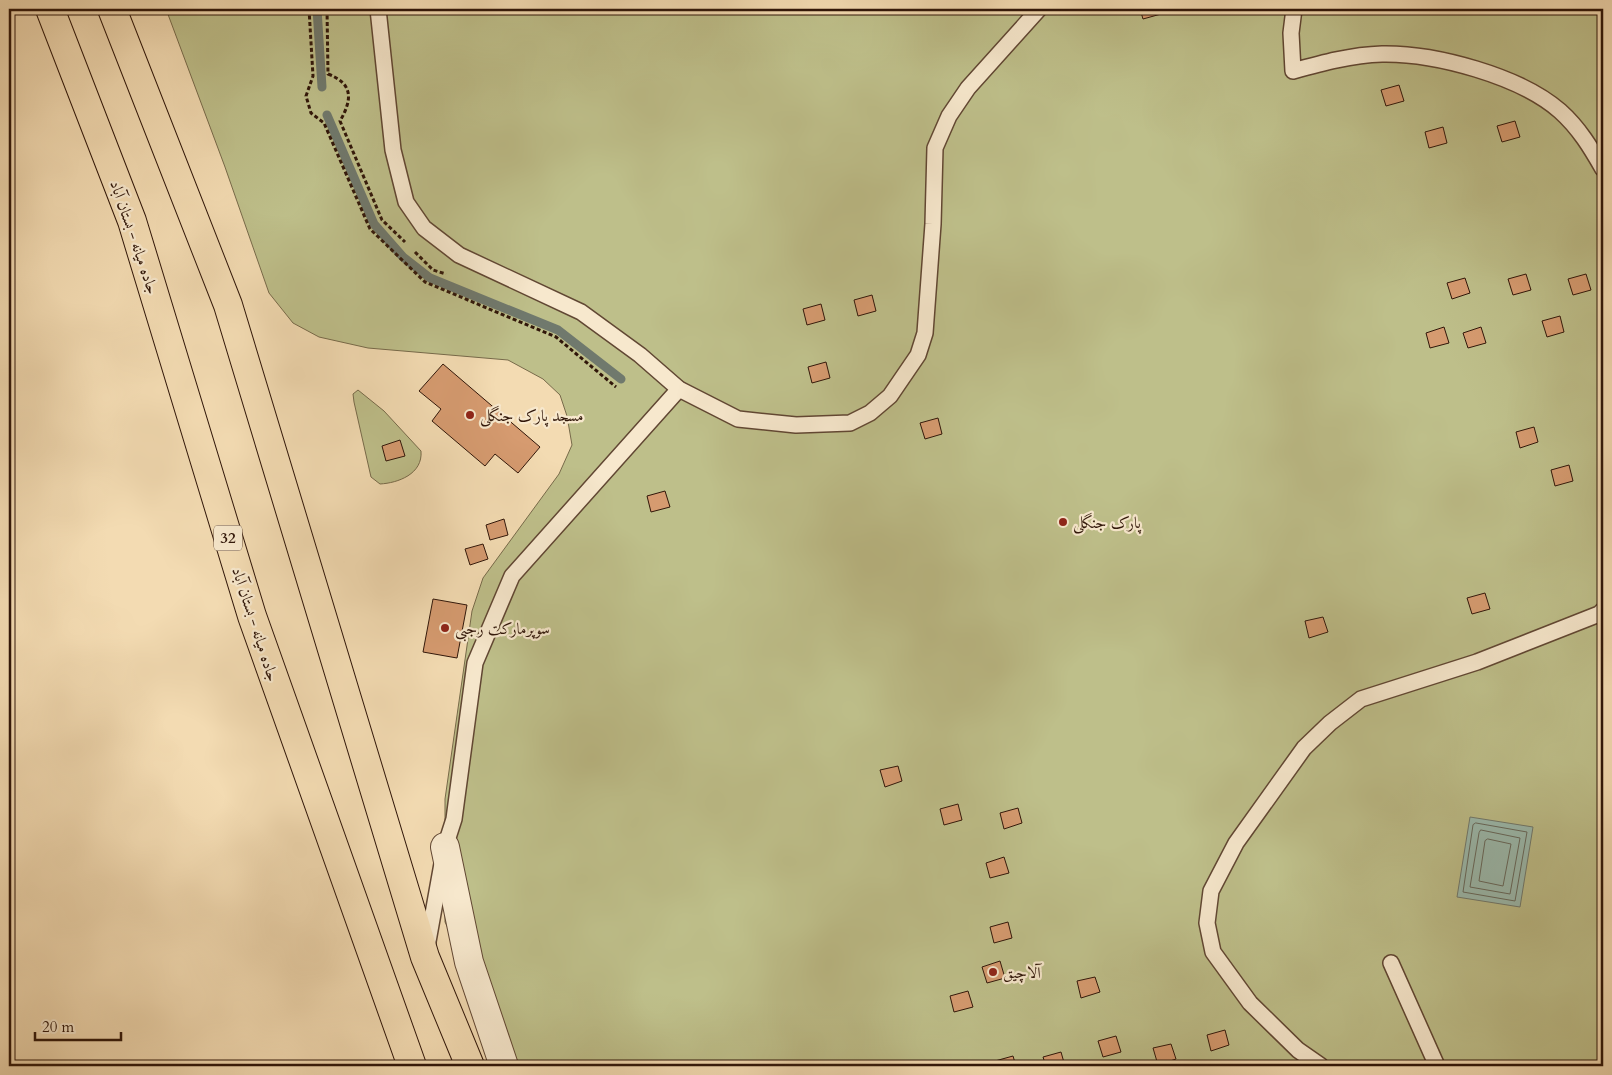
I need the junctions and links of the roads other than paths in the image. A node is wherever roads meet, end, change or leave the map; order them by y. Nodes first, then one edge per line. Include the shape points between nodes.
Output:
1 (50, 9) edge
2 (112, 9) edge
3 (378, 9) edge
4 (1039, 9) edge
5 (1294, 9) edge
6 (1603, 169) edge
7 (679, 389) junction
8 (1603, 610) edge
9 (445, 847) junction
10 (425, 957) junction
11 (1391, 963) dead end
12 (412, 1066) edge
13 (470, 1066) edge
14 (504, 1066) edge
15 (1321, 1066) edge
16 (1437, 1066) edge

1 - 12 main road, جاده میانه - بستان آباد / 32 via 132,221 252,616
2 - 10 main road via 228,305
3 - 7 lane via 393,150 406,202 424,228 459,255 581,312 640,355
4 - 7 lane via 968,88 948,116 935,148 925,332 918,356 890,396 870,413 850,423 796,425 738,419
5 - 6 lane via 1291,33 1293,71 1334,60 1383,54 1439,60 1492,74 1560,110 1584,136
7 - 9 lane via 512,576 475,663 454,819
8 - 15 lane via 1476,662 1361,699 1304,748 1236,844 1211,891 1207,923 1213,952 1250,1003 1298,1050
9 - 10 lane
9 - 14 street via 468,962
10 - 13 main road
11 - 16 lane

